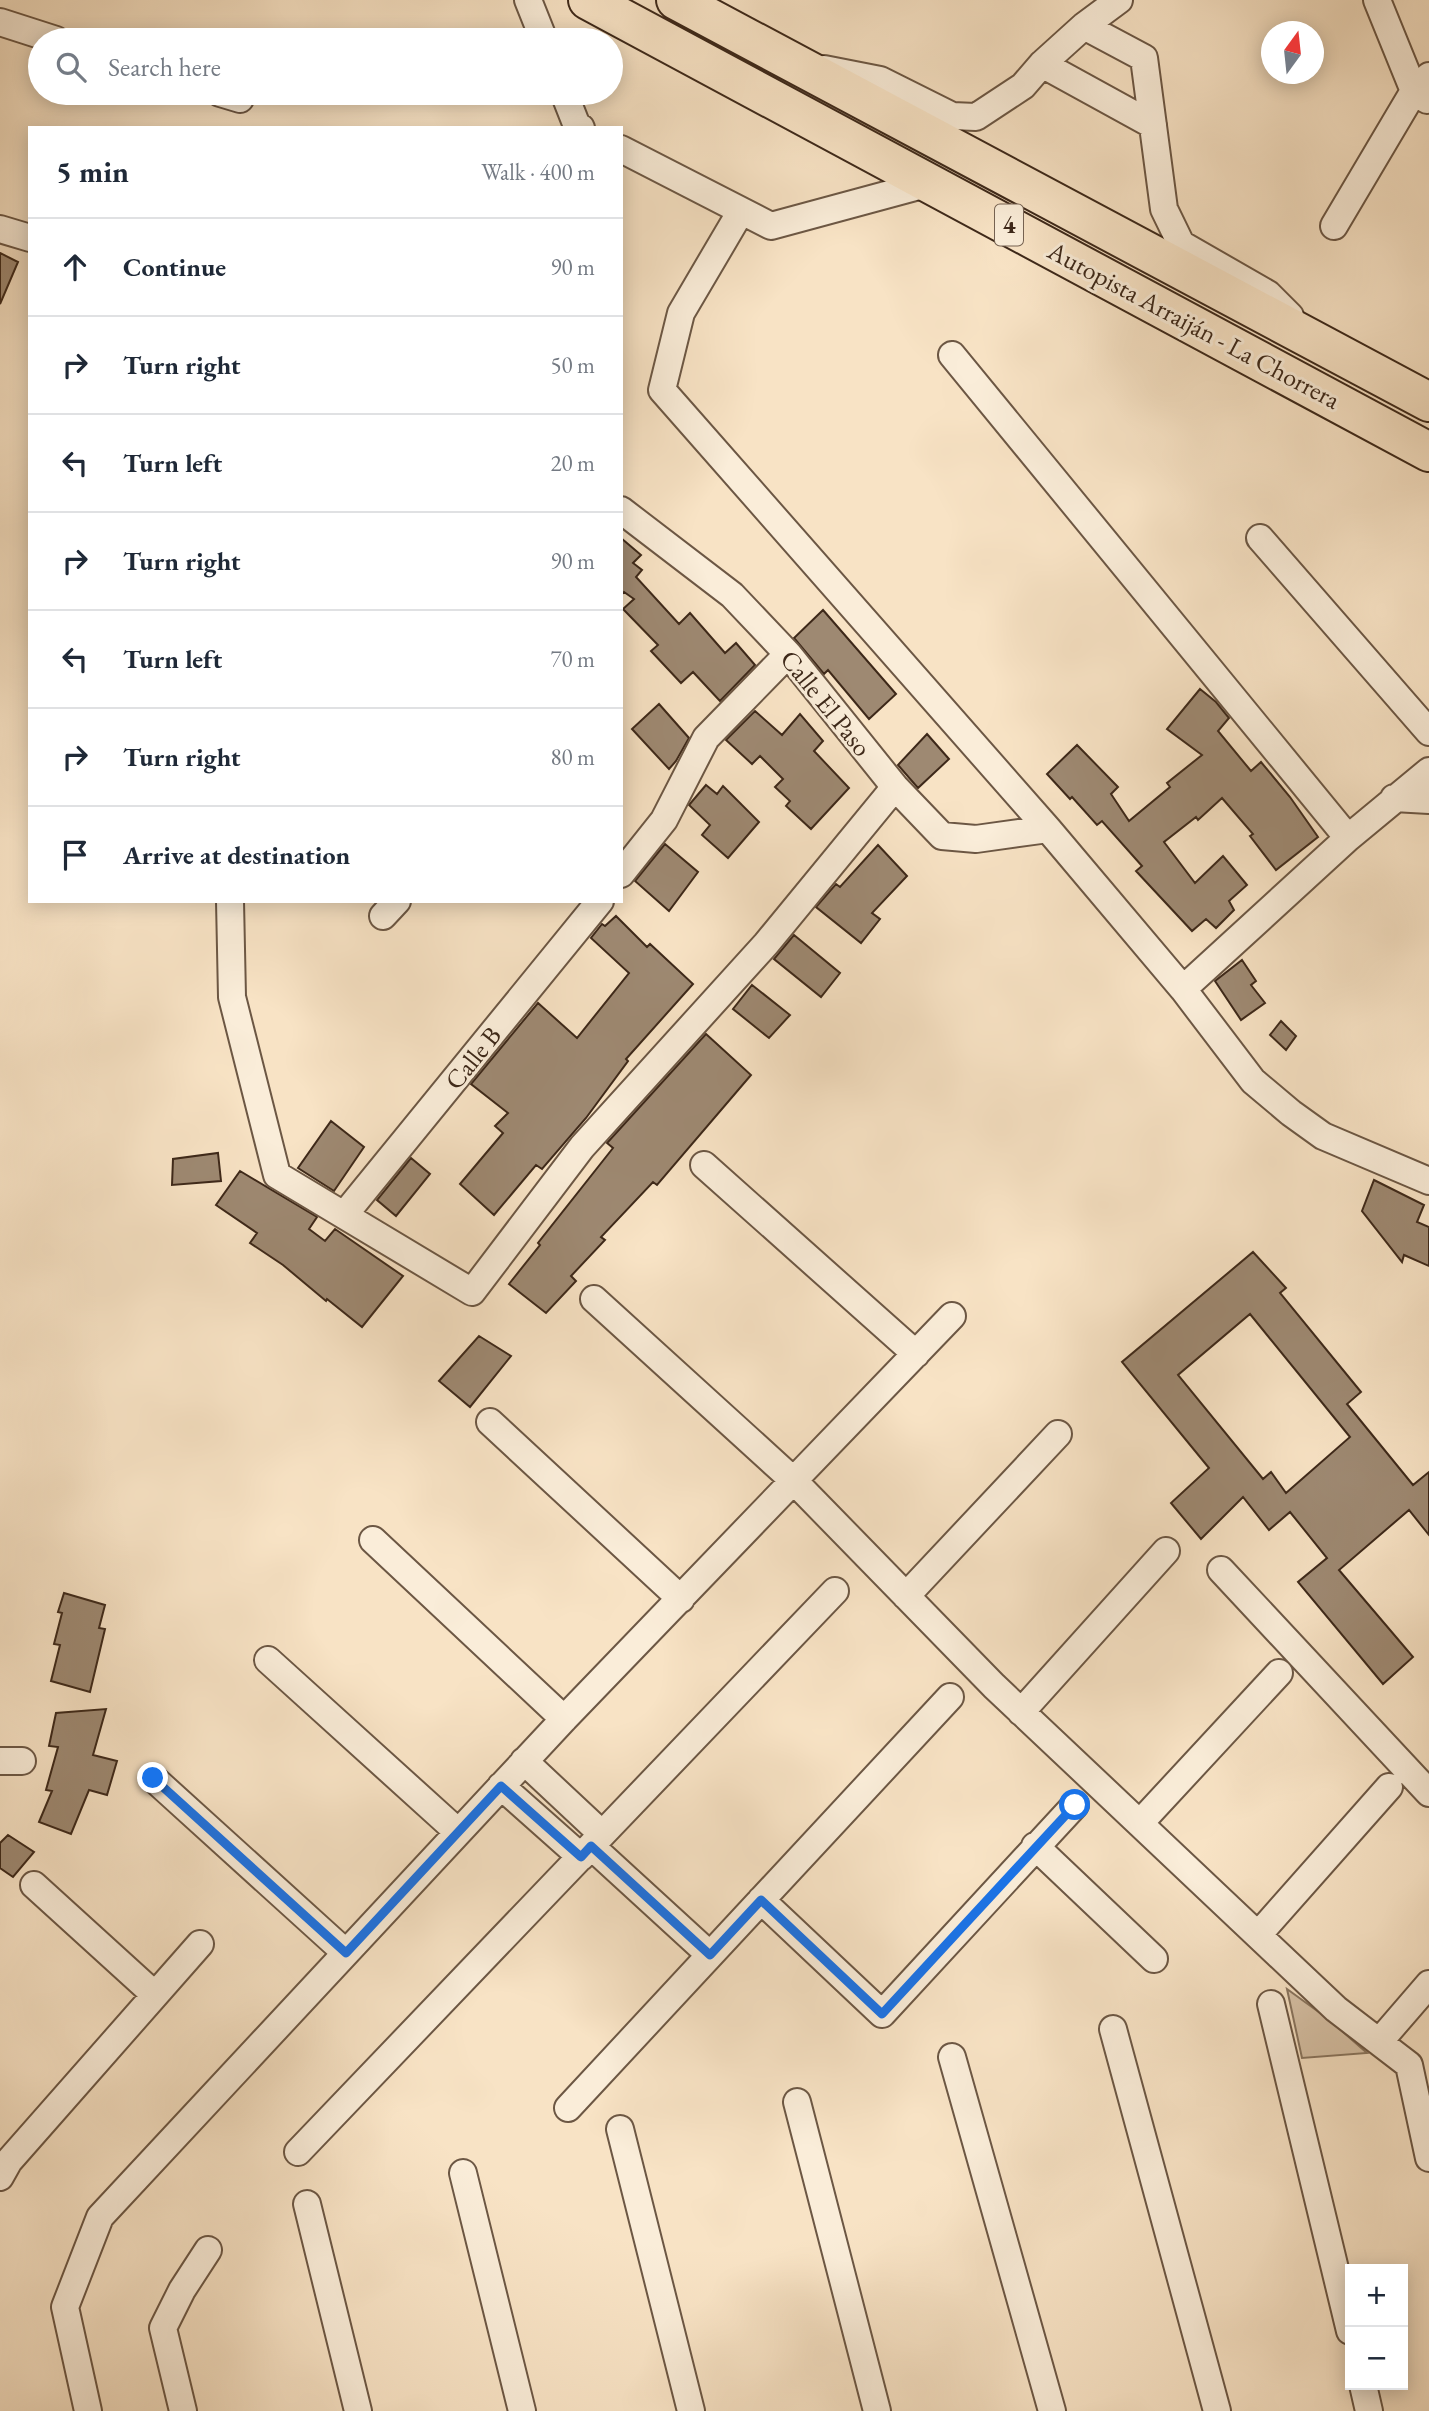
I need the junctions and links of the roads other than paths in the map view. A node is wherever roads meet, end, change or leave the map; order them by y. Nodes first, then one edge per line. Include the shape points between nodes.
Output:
1 (528, 0) edge
2 (588, 0) edge
3 (676, 0) edge
4 (1119, 0) edge
5 (1377, 0) edge
6 (0, 22) edge
7 (1084, 26) junction
8 (539, 28) edge
9 (28, 31) edge
10 (791, 62) junction
11 (1042, 64) junction
12 (1424, 89) edge
13 (569, 105) edge
14 (1153, 125) junction
15 (578, 126) edge
16 (623, 150) edge
17 (930, 183) junction
18 (741, 211) junction
19 (1335, 226) dead end
20 (0, 229) edge
21 (28, 237) edge
22 (1318, 345) junction
23 (952, 355) dead end
24 (1429, 402) edge
25 (1429, 452) edge
26 (623, 512) edge
27 (1260, 538) dead end
28 (788, 654) junction
29 (1429, 732) edge
30 (1429, 771) edge
31 (895, 787) junction
32 (1394, 798) junction
33 (1429, 800) edge
34 (1048, 829) junction
35 (1348, 838) junction
36 (623, 871) edge
37 (230, 903) edge
38 (598, 903) edge
39 (1183, 989) junction
40 (704, 1166) dead end
41 (1429, 1181) edge
42 (345, 1213) junction
43 (594, 1298) dead end
44 (952, 1316) dead end
45 (916, 1354) junction
46 (490, 1422) dead end
47 (1058, 1434) dead end
48 (794, 1481) junction
49 (373, 1540) dead end
50 (1166, 1551) dead end
51 (1222, 1570) dead end
52 (835, 1591) dead end
53 (906, 1596) junction
54 (681, 1599) junction
55 (268, 1660) dead end
56 (1279, 1673) dead end
57 (950, 1696) dead end
58 (1021, 1712) junction
59 (564, 1719) junction
60 (524, 1761) junction
61 (153, 1778) dead end
62 (501, 1786) junction
63 (1389, 1787) dead end
64 (1429, 1792) edge
65 (1075, 1805) dead end
66 (1140, 1824) junction
67 (458, 1832) junction
68 (591, 1845) junction
69 (1035, 1846) junction
70 (34, 1885) dead end
71 (761, 1900) junction
72 (1258, 1935) junction
73 (200, 1944) dead end
74 (346, 1953) junction
75 (710, 1955) junction
76 (1154, 1959) dead end
77 (1429, 1984) edge
78 (155, 1995) junction
79 (1271, 2004) dead end
80 (1114, 2029) dead end
81 (1379, 2042) junction
82 (952, 2057) dead end
83 (797, 2102) dead end
84 (568, 2108) dead end
85 (620, 2129) dead end
86 (298, 2152) dead end
87 (1429, 2158) edge
88 (463, 2173) dead end
89 (0, 2177) edge
90 (307, 2204) dead end
91 (208, 2250) dead end
92 (1349, 2327) edge
93 (1364, 2390) edge
94 (88, 2411) edge
95 (183, 2411) edge
96 (358, 2411) edge
97 (522, 2411) edge
98 (691, 2411) edge
99 (877, 2411) edge
100 (1052, 2411) edge
101 (1217, 2411) edge
102 (1369, 2411) edge

1 - 8 street
2 - 17 highway, Autopista Arraiján - La Chorrera / 4
3 - 10 highway, Autopista Arraiján - La Chorrera / 4
4 - 7 street
5 - 12 street
6 - 9 street
7 - 11 street
7 - 14 street via 1144,58
10 - 11 street via 880,80 952,116 976,117 1023,86
10 - 22 highway, Autopista Arraiján - La Chorrera / 4
11 - 14 street
12 - 19 street
13 - 15 street
14 - 22 street via 1164,209 1181,244 1268,294
16 - 18 street
17 - 18 street via 771,226
17 - 25 highway, Autopista Arraiján - La Chorrera / 4
18 - 34 street via 681,313 662,390
20 - 21 street
22 - 24 highway, Autopista Arraiján - La Chorrera / 4
23 - 35 street
26 - 28 street, Calle El Paso via 732,595
27 - 29 street
28 - 31 street, Calle El Paso
28 - 36 street via 706,738 664,820
30 - 32 street
31 - 34 street, Calle El Paso via 942,836 976,839
31 - 42 street via 766,944 582,1147 472,1292
32 - 33 street
32 - 35 street
34 - 39 street
35 - 39 street
37 - 42 street via 232,997 277,1175
38 - 42 street, Calle B
39 - 41 street via 1253,1081 1291,1113 1323,1136
40 - 45 street
43 - 48 street
44 - 45 street
45 - 48 street
46 - 54 street
47 - 53 street
48 - 53 street
48 - 54 street
49 - 59 street
50 - 58 street
51 - 64 street
52 - 68 street
53 - 58 street
54 - 59 street
55 - 67 street
56 - 66 street
57 - 71 street
58 - 66 street
59 - 60 street
60 - 62 street
60 - 68 street
61 - 74 street
62 - 67 street
62 - 68 street
63 - 72 street
65 - 69 street
66 - 72 street
67 - 74 street
68 - 75 street
68 - 86 street
69 - 71 street via 882,2014
69 - 76 street
70 - 78 street
71 - 75 street
72 - 81 street
73 - 78 street
74 - 94 street via 100,2217 65,2307
75 - 84 street
77 - 81 street
78 - 89 street via 9,2161
79 - 92 street
80 - 101 street
81 - 87 street via 1409,2065
82 - 100 street
83 - 99 street
85 - 98 street
88 - 97 street
90 - 96 street
91 - 95 street via 163,2328
93 - 102 street

